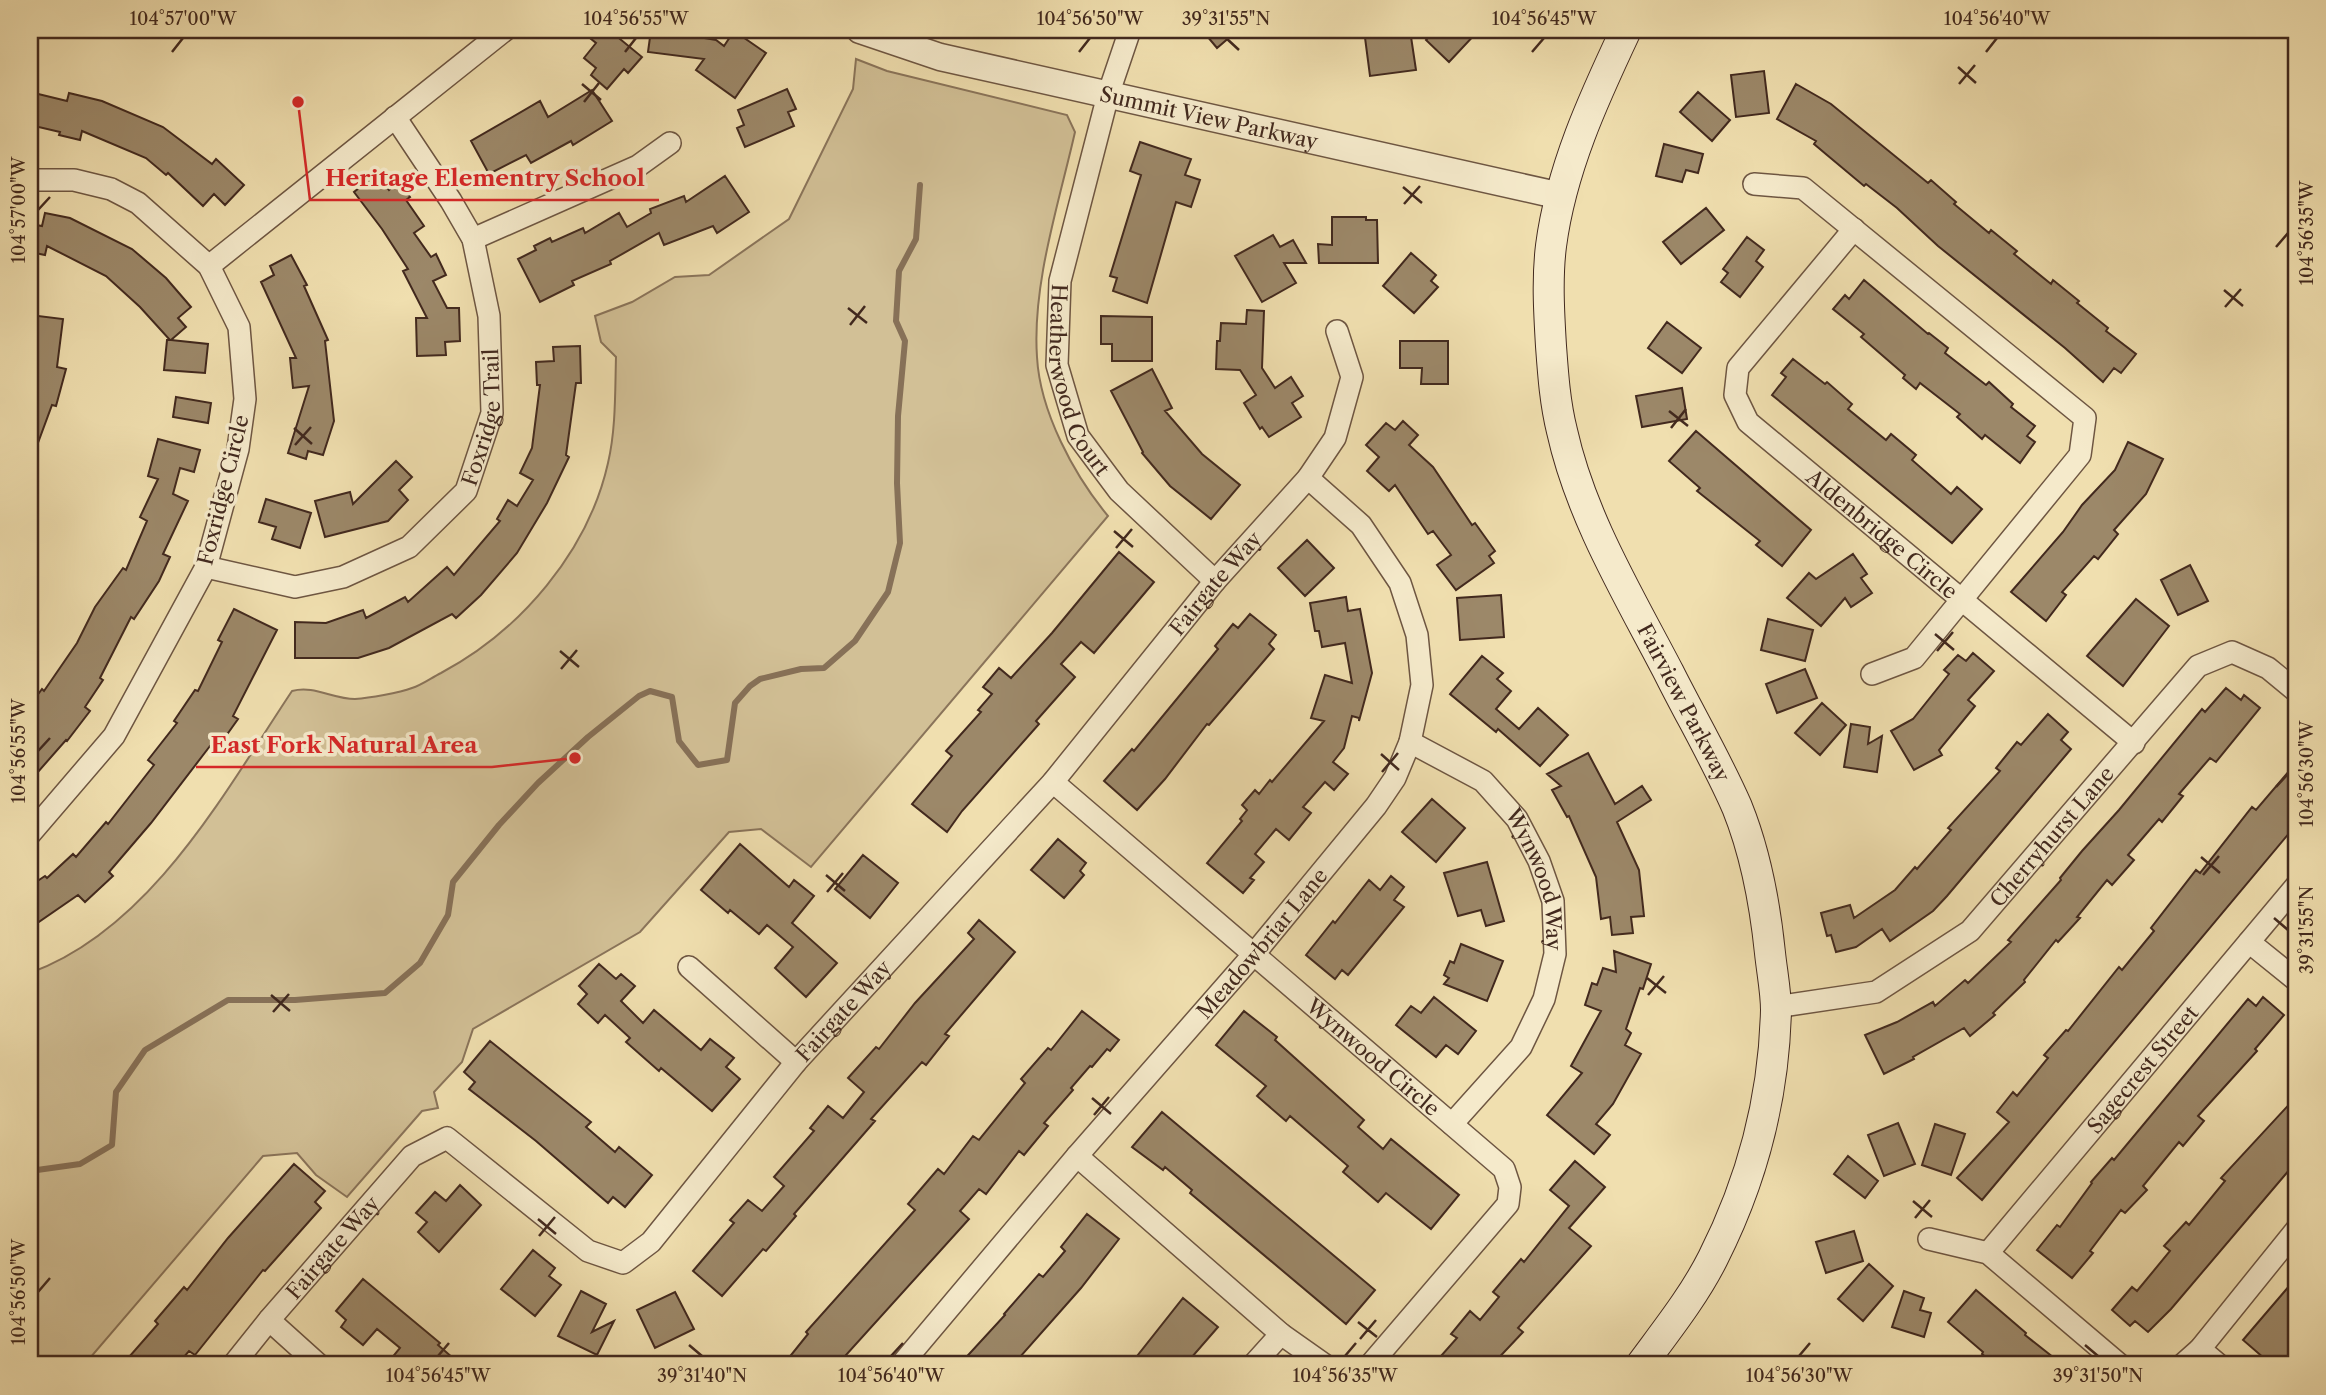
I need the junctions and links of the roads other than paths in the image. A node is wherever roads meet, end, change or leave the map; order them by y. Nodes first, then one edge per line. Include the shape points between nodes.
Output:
1 (505, 30) edge
2 (860, 30) edge
3 (1130, 30) edge
4 (1626, 30) edge
5 (1108, 95) junction
6 (395, 117) junction
7 (670, 143) dead end
8 (30, 180) edge
9 (1754, 184) dead end
10 (1561, 196) junction
11 (1854, 229) junction
12 (473, 239) junction
13 (209, 265) junction
14 (1337, 331) dead end
15 (1308, 478) junction
16 (206, 567) junction
17 (1214, 581) junction
18 (1961, 599) junction
19 (1872, 674) dead end
20 (2296, 691) edge
21 (1410, 742) junction
22 (2134, 743) junction
23 (1053, 782) junction
24 (30, 834) edge
25 (2296, 886) edge
26 (2249, 942) junction
27 (1254, 954) junction
28 (689, 967) dead end
29 (2296, 980) edge
30 (1776, 1007) junction
31 (796, 1062) junction
32 (1452, 1124) junction
33 (1077, 1156) junction
34 (2296, 1230) edge
35 (1929, 1239) dead end
36 (1988, 1253) junction
37 (269, 1320) junction
38 (1281, 1334) junction
39 (2200, 1349) junction
40 (233, 1365) edge
41 (319, 1365) edge
42 (901, 1365) edge
43 (1253, 1365) edge
44 (1325, 1365) edge
45 (1370, 1365) edge
46 (1641, 1365) edge
47 (2120, 1365) edge
48 (2182, 1365) edge
49 (2219, 1365) edge

1 - 6 street
2 - 5 street, Summit View Parkway via 940,57
3 - 5 street, Heatherwood Court
4 - 10 main road, Fairview Parkway via 1597,92
5 - 10 street, Summit View Parkway
5 - 17 street, Heatherwood Court via 1060,281 1056,365 1078,436 1119,491
6 - 12 street, Foxridge Trail
6 - 13 street
7 - 12 street via 638,166
8 - 13 street, Foxridge Circle via 74,180 111,189 138,203
9 - 11 street, Aldenbridge Circle via 1803,188
10 - 30 main road, Fairview Parkway via 1551,246 1549,306 1562,431 1581,495 1737,807 1766,909
11 - 18 street, Aldenbridge Circle via 1738,368 1735,395 1748,422
11 - 18 street, Aldenbridge Circle via 2085,418 2080,455
12 - 16 street, Foxridge Trail via 489,316 492,413 466,491 409,547 344,577 295,587
13 - 16 street, Foxridge Circle via 239,327 246,399 238,449
14 - 15 street, Fairgate Way via 1352,377 1335,438
15 - 17 street, Fairgate Way
15 - 21 street, Meadowbriar Lane via 1361,524 1400,583 1417,635 1422,685
16 - 24 street, Foxridge Circle via 114,736
17 - 23 street, Fairgate Way
18 - 19 street via 1914,658
18 - 22 street
20 - 22 street, Cherryhurst Lane via 2268,668 2232,652 2198,666
21 - 27 street, Meadowbriar Lane via 1395,778 1376,806
21 - 32 street, Wynwood Way via 1483,781 1517,819 1553,901 1555,954 1544,999 1521,1047
22 - 30 street, Cherryhurst Lane via 1970,931 1876,992
23 - 27 street, Wynwood Circle
23 - 31 street, Fairgate Way
25 - 26 street, Sagecrest Street
26 - 29 street
26 - 36 street, Sagecrest Street
27 - 32 street, Wynwood Circle
27 - 33 street, Meadowbriar Lane
28 - 31 street
30 - 46 main road, Fairview Parkway via 1772,1076 1759,1141 1739,1202 1712,1261
31 - 37 street, Fairgate Way via 651,1242 623,1263 588,1251 447,1138 412,1156
32 - 45 street, Wynwood Circle via 1504,1169 1510,1187 1508,1204
33 - 38 street
33 - 42 street, Meadowbriar Lane
34 - 39 street
35 - 36 street
36 - 47 street
37 - 40 street, Fairgate Way
37 - 41 street
38 - 43 street
38 - 44 street
39 - 48 street
39 - 49 street

